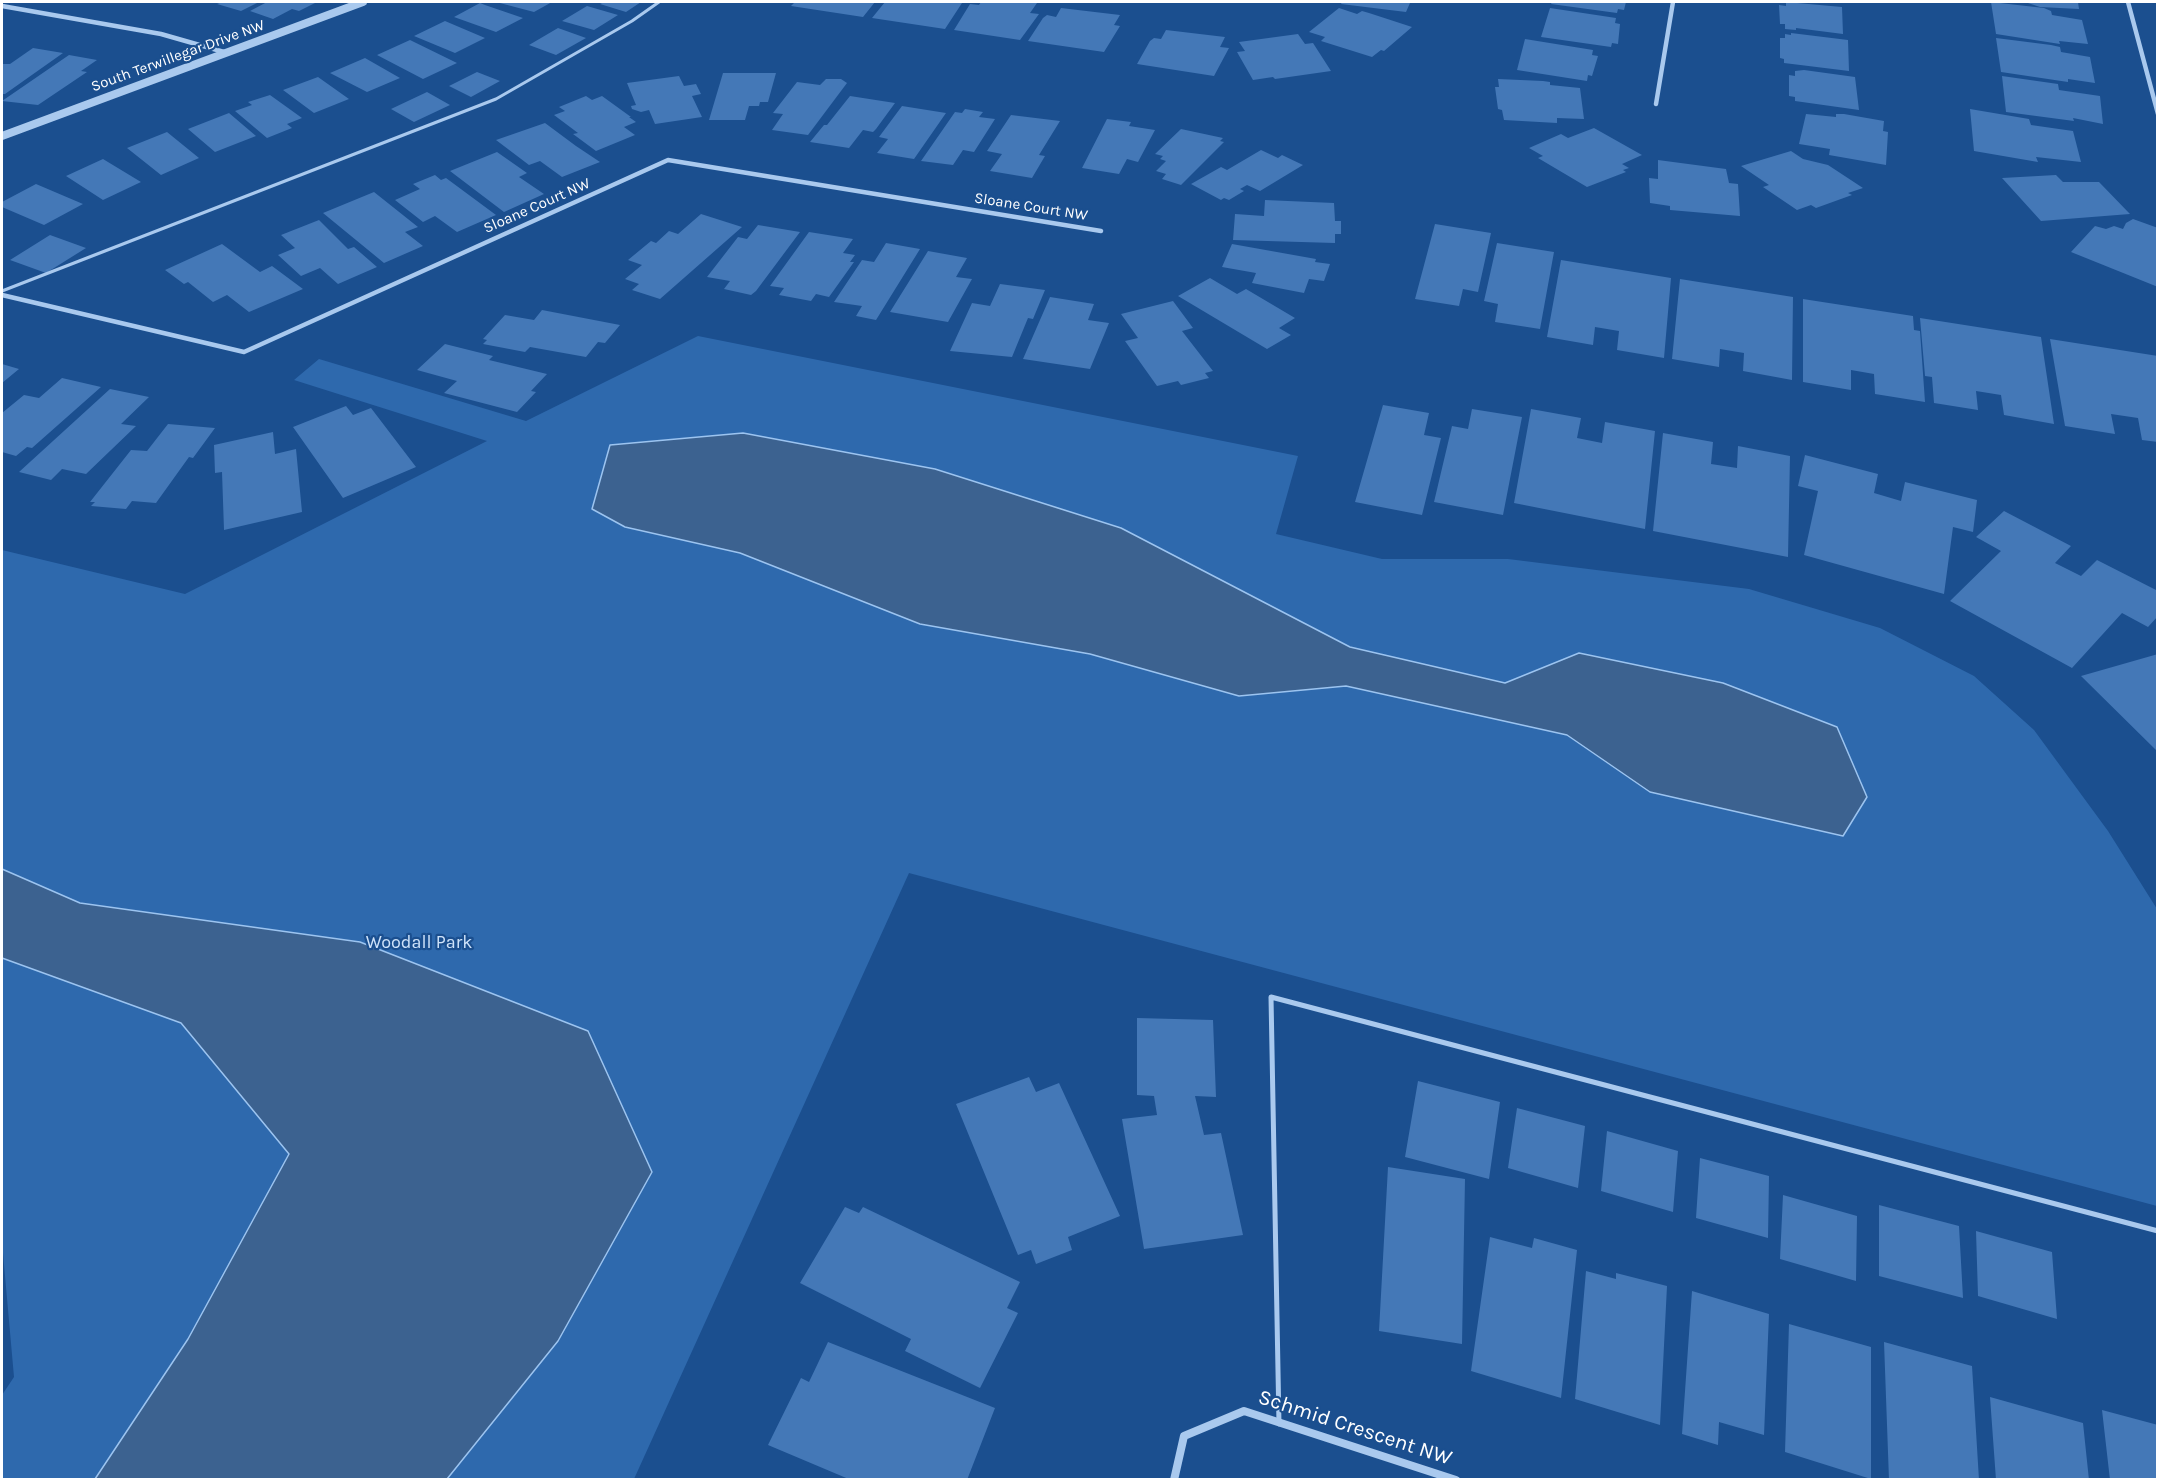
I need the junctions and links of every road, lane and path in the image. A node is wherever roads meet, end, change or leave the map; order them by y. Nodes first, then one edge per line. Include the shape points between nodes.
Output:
1 (363, 2) edge
2 (659, 2) edge
3 (1673, 2) edge
4 (2128, 2) edge
5 (2, 6) edge
6 (224, 52) junction
7 (1656, 104) dead end
8 (2157, 114) edge
9 (2, 136) edge
10 (1101, 231) dead end
11 (2, 293) edge
12 (2157, 1232) edge
13 (1280, 1424) junction
14 (1174, 1479) edge
15 (1455, 1479) edge

1 - 6 street, South Terwillegar Drive NW
2 - 11 lane via 496,99
3 - 7 street
4 - 8 street
5 - 6 street via 161,34
6 - 9 street, South Terwillegar Drive NW
10 - 11 street, Sloane Court NW via 668,160 244,352
12 - 13 lane via 1271,997
13 - 14 street, Schmid Crescent NW via 1244,1411 1185,1436
13 - 15 street, Schmid Crescent NW

